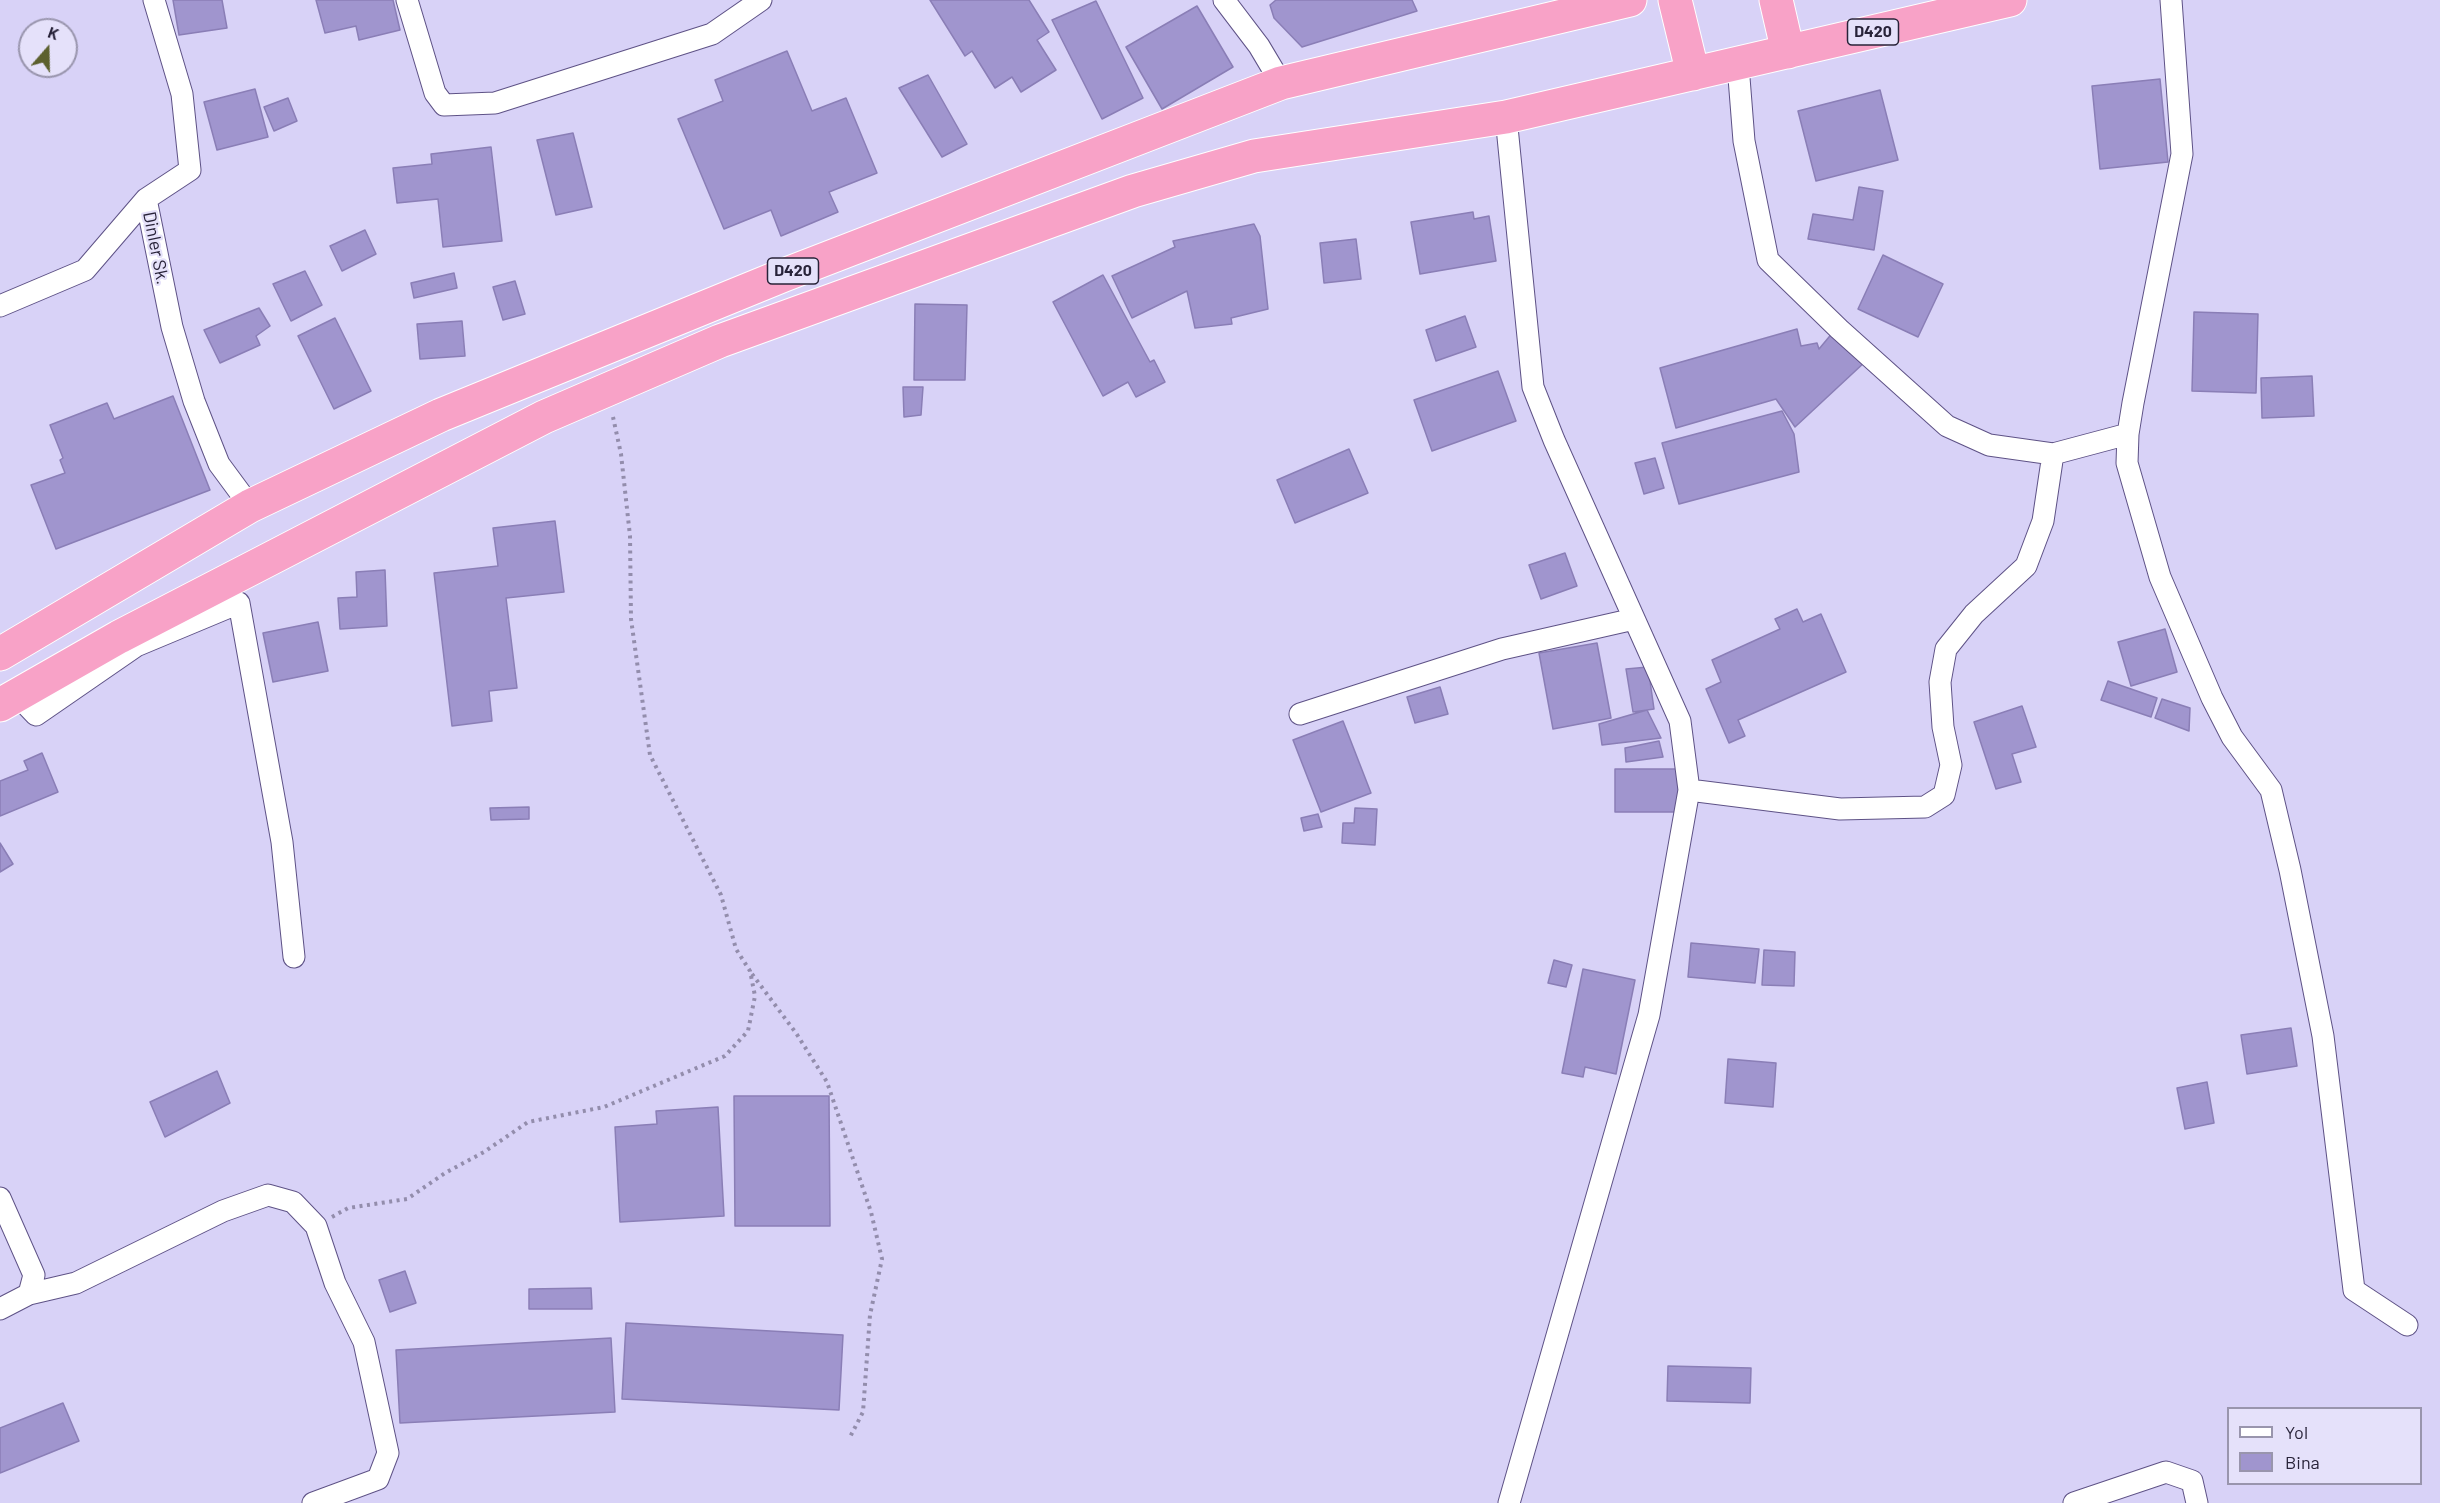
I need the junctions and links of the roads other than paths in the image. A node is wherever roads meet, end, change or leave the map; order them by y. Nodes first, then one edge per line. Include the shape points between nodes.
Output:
1 (154, 0) edge
2 (407, 0) edge
3 (761, 0) edge
4 (1224, 0) edge
5 (1630, 0) edge
6 (1675, 0) edge
7 (1776, 0) edge
8 (2010, 0) edge
9 (2171, 0) edge
10 (1788, 52) junction
11 (1738, 65) junction
12 (1693, 74) junction
13 (1281, 83) junction
14 (1506, 117) junction
15 (146, 199) junction
16 (0, 306) edge
17 (2128, 434) junction
18 (2053, 454) junction
19 (250, 506) junction
20 (1634, 619) junction
21 (0, 654) edge
22 (9, 700) edge
23 (1300, 714) dead end
24 (1689, 790) junction
25 (294, 957) dead end
26 (0, 1198) edge
27 (29, 1293) junction
28 (0, 1309) edge
29 (2407, 1325) dead end
30 (313, 1503) edge
31 (1509, 1503) edge
32 (2074, 1503) edge
33 (2197, 1503) edge

1 - 15 street, Dinler Sk. via 182,94 190,170
2 - 3 street via 435,93 444,105 495,103 712,34
4 - 13 street
5 - 13 highway, D420
6 - 12 highway
7 - 10 highway
8 - 10 highway, D420
9 - 17 street via 2182,154
10 - 11 highway, D420
11 - 12 highway
11 - 18 street via 1744,141 1768,260 1947,426 1989,445
12 - 14 highway
13 - 19 highway, D420 via 784,275 463,405
14 - 20 street via 1533,387
14 - 22 highway via 1254,156 1133,191 720,341 544,417 119,637
15 - 16 street via 85,270
15 - 19 street, Dinler Sk. via 172,327 194,401 219,464
17 - 18 street
17 - 29 street via 2127,463 2160,577 2232,737 2271,790 2323,1036 2354,1290
18 - 24 street via 2043,521 2026,566 1974,614 1946,649 1940,682 1951,765 1944,795 1925,807 1840,809
19 - 21 highway, D420
20 - 23 street via 1502,649
20 - 24 street via 1680,721
22 - 25 street via 36,715 136,646 239,603 282,842
24 - 31 street via 1649,1015
26 - 27 street via 34,1275
27 - 28 street
27 - 30 street via 76,1283 223,1210 268,1195 293,1202 316,1226 335,1283 363,1342 388,1453 378,1479
32 - 33 street via 2166,1472 2192,1481

